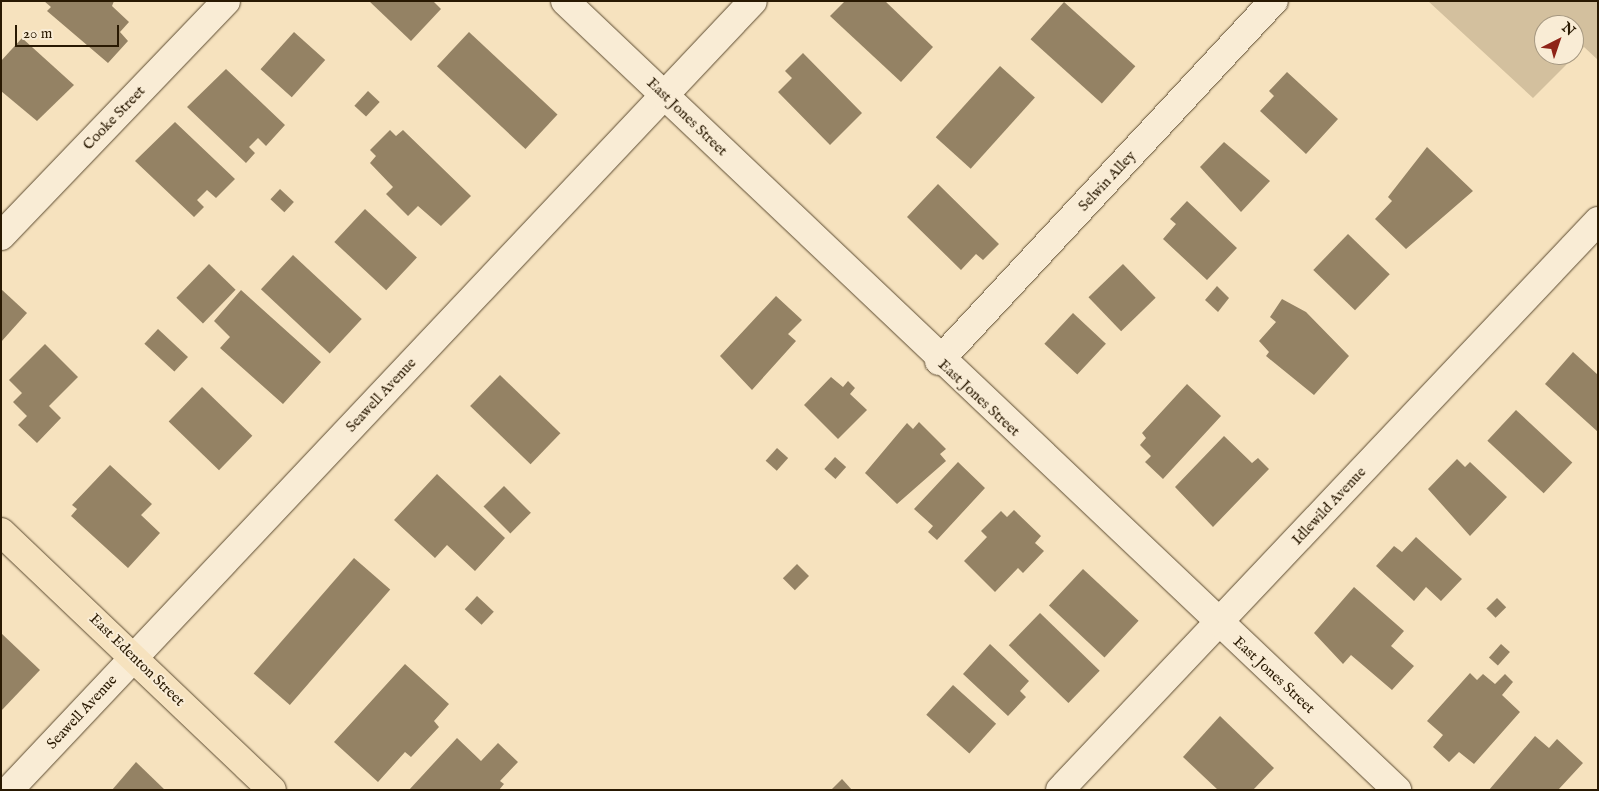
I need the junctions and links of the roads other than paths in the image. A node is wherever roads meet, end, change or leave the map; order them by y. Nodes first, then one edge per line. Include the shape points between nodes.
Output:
1 (226, 1) edge
2 (565, 1) edge
3 (753, 1) edge
4 (1274, 1) edge
5 (664, 95) junction
6 (1598, 221) edge
7 (1, 236) edge
8 (940, 361) junction
9 (1, 532) edge
10 (1219, 623) junction
11 (134, 657) junction
12 (9, 790) edge
13 (272, 790) edge
14 (1060, 790) edge
15 (1397, 790) edge

1 - 7 street, Cooke Street
2 - 5 street, East Jones Street
3 - 5 street, Seawell Avenue
4 - 8 street, Selwin Alley
5 - 8 street, East Jones Street
5 - 11 street, Seawell Avenue
6 - 10 street, Idlewild Avenue
8 - 10 street, East Jones Street
9 - 11 main road, East Edenton Street
10 - 14 street, Idlewild Avenue
10 - 15 street, East Jones Street
11 - 12 street, Seawell Avenue
11 - 13 main road, East Edenton Street

